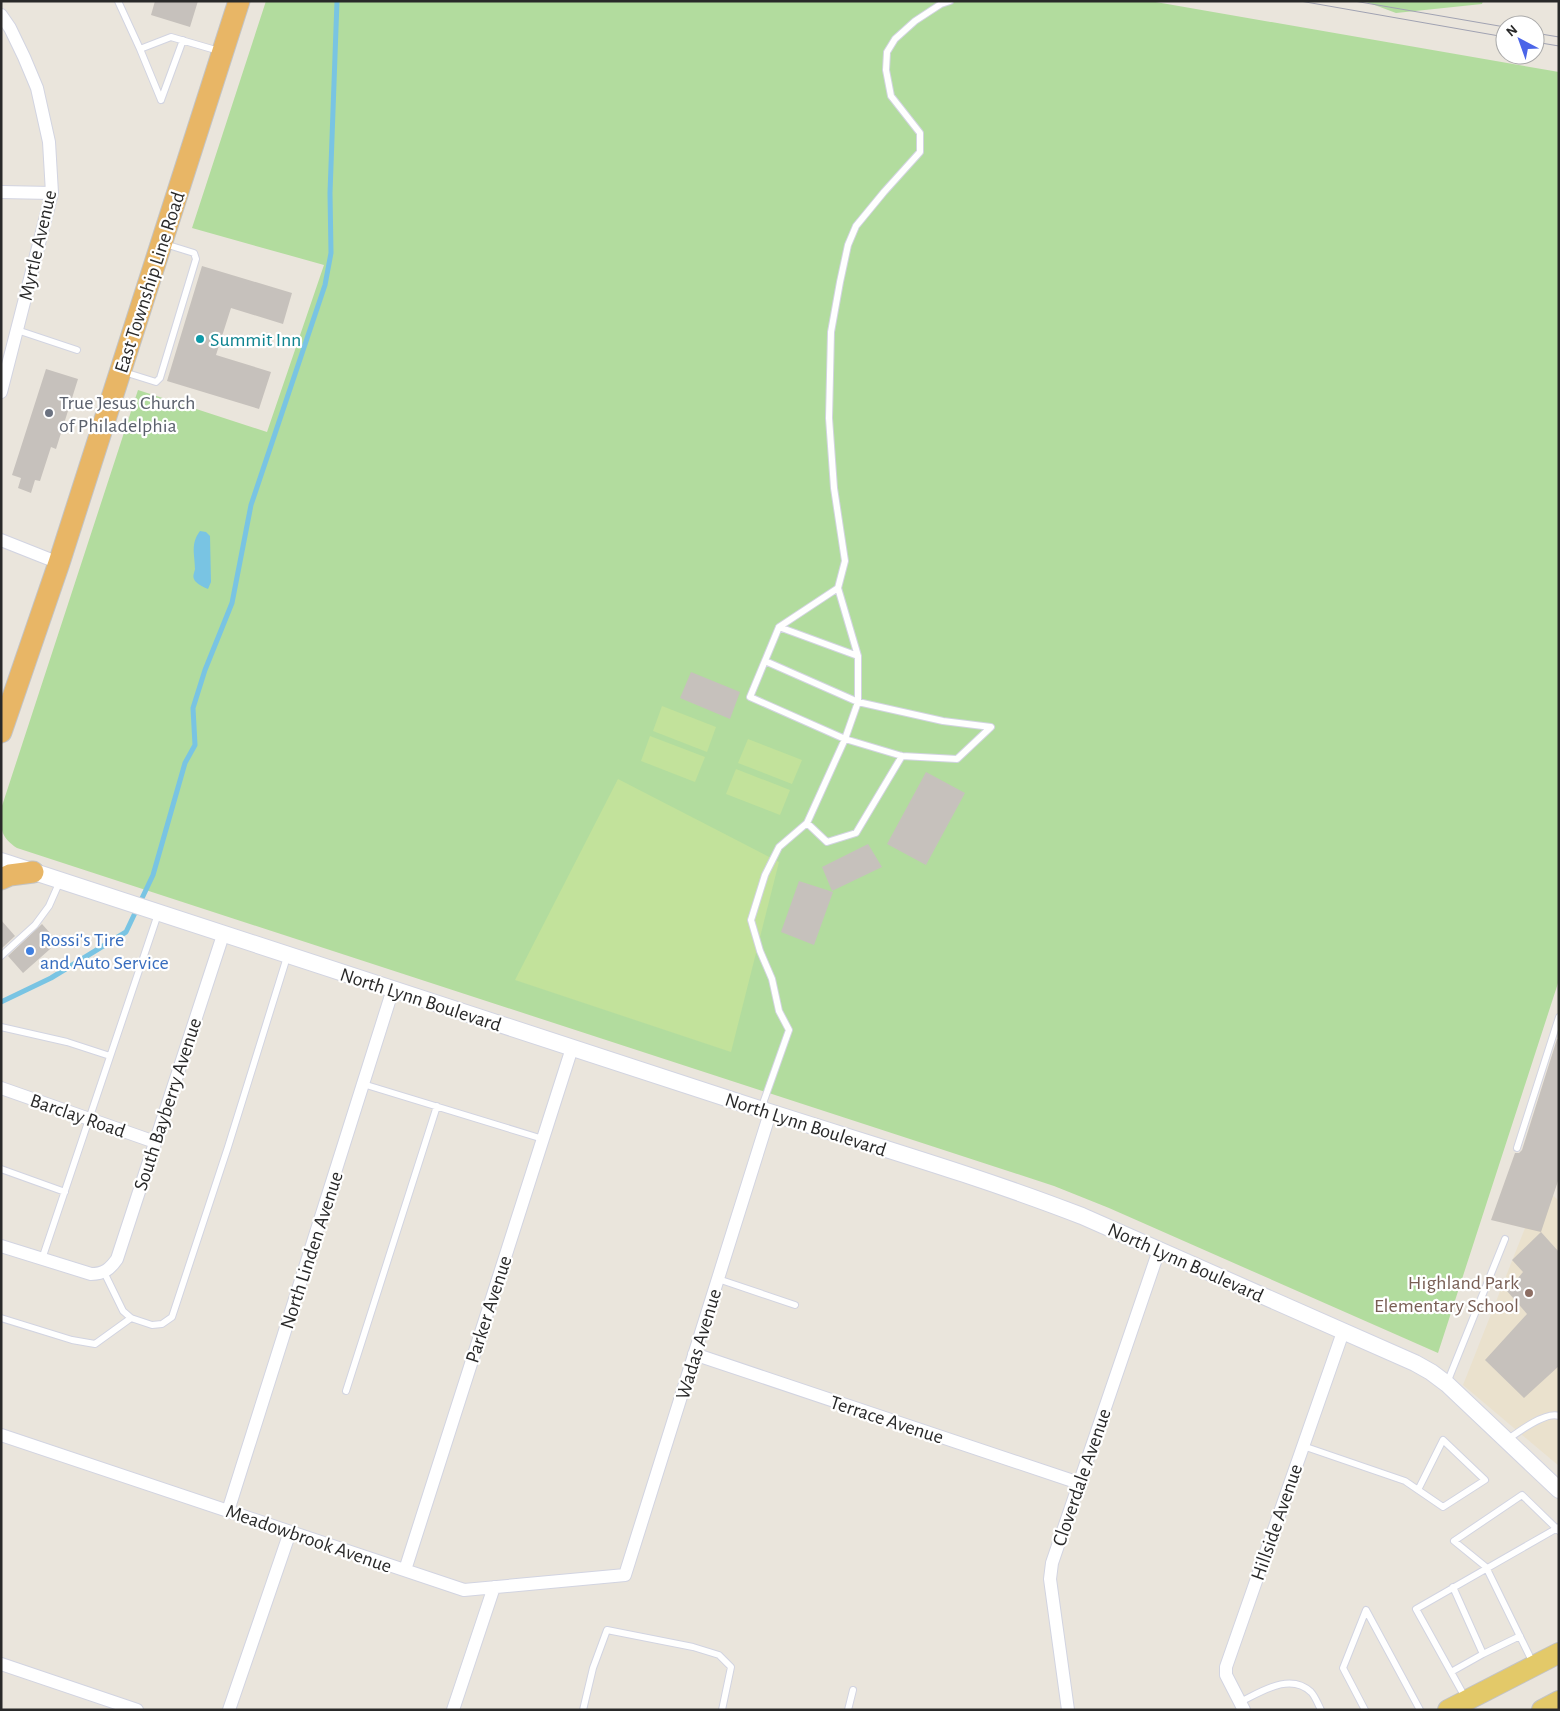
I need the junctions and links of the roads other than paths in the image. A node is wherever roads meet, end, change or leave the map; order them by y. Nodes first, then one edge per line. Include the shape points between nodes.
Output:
1 (118, 1) edge
2 (239, 1) edge
3 (950, 1) edge
4 (1, 15) edge
5 (183, 40) junction
6 (140, 50) junction
7 (223, 52) junction
8 (1, 192) edge
9 (52, 193) junction
10 (162, 243) junction
11 (17, 330) junction
12 (77, 350) dead end
13 (121, 371) junction
14 (1, 392) edge
15 (1, 540) edge
16 (59, 563) junction
17 (838, 588) junction
18 (779, 627) junction
19 (858, 656) junction
20 (765, 661) junction
21 (858, 702) junction
22 (1, 732) edge
23 (845, 739) junction
24 (902, 756) junction
25 (807, 823) junction
26 (1, 861) edge
27 (33, 872) junction
28 (1, 879) edge
29 (60, 880) junction
30 (152, 911) junction
31 (223, 935) junction
32 (1, 956) edge
33 (288, 956) junction
34 (393, 989) junction
35 (1559, 1017) edge
36 (1, 1027) edge
37 (572, 1048) junction
38 (110, 1056) junction
39 (363, 1084) junction
40 (1, 1088) edge
41 (437, 1106) junction
42 (765, 1111) junction
43 (89, 1119) junction
44 (543, 1138) junction
45 (155, 1142) junction
46 (1517, 1148) dead end
47 (1, 1169) edge
48 (65, 1192) junction
49 (1505, 1239) dead end
50 (1, 1246) edge
51 (1159, 1250) junction
52 (42, 1259) junction
53 (105, 1271) junction
54 (718, 1279) junction
55 (795, 1305) dead end
56 (1, 1318) edge
57 (131, 1318) junction
58 (1342, 1332) junction
59 (694, 1354) junction
60 (1446, 1384) junction
61 (346, 1391) dead end
62 (1559, 1416) edge
63 (1, 1435) edge
64 (1506, 1440) junction
65 (1303, 1446) junction
66 (1079, 1483) junction
67 (1418, 1490) junction
68 (1559, 1490) edge
69 (228, 1511) junction
70 (1558, 1529) edge
71 (290, 1532) junction
72 (1486, 1567) junction
73 (404, 1570) junction
74 (625, 1575) joint
75 (494, 1587) junction
76 (1453, 1587) junction
77 (1520, 1636) junction
78 (1559, 1653) edge
79 (1483, 1654) junction
80 (1, 1664) edge
81 (1534, 1665) junction
82 (1451, 1672) junction
83 (853, 1690) dead end
84 (1466, 1700) junction
85 (1559, 1701) edge
86 (1242, 1706) edge
87 (137, 1710) edge
88 (230, 1710) edge
89 (453, 1710) edge
90 (583, 1710) edge
91 (722, 1710) edge
92 (848, 1710) edge
93 (1068, 1710) edge
94 (1321, 1710) edge
95 (1365, 1710) edge
96 (1420, 1710) edge
97 (1448, 1710) edge
98 (1542, 1710) edge

1 - 6 lane
2 - 7 highway, East Township Line Road
3 - 17 lane via 915,21 895,39 887,52 886,70 891,96 920,133 920,152 856,226 840,282 831,332 829,418 834,488 845,561
4 - 9 street, Myrtle Avenue via 37,88 49,142
5 - 6 lane via 171,37
5 - 6 lane via 161,100
5 - 7 lane
7 - 10 highway, East Township Line Road
8 - 9 street
9 - 11 street, Myrtle Avenue
10 - 13 highway, East Township Line Road
10 - 13 lane via 194,253 196,259 160,378 156,382
11 - 12 lane
11 - 14 street, Myrtle Avenue
13 - 16 highway, East Township Line Road
15 - 16 street
16 - 22 highway, East Township Line Road
17 - 18 lane
17 - 19 lane
18 - 19 lane
18 - 20 lane
19 - 21 lane
20 - 21 lane
20 - 23 lane via 750,697
21 - 23 lane
21 - 24 lane via 943,721 991,727 957,759
23 - 24 lane
23 - 25 lane
24 - 25 lane via 856,833 827,842
25 - 42 lane via 778,847 764,875 750,920 772,979 779,1011 790,1030
26 - 27 street, North Lynn Boulevard
27 - 28 highway
27 - 29 street, North Lynn Boulevard
29 - 30 street, North Lynn Boulevard
29 - 32 lane via 50,906 35,925
30 - 31 street, North Lynn Boulevard
30 - 38 lane
31 - 33 street, North Lynn Boulevard
31 - 45 street, South Bayberry Avenue
33 - 34 street, North Lynn Boulevard
33 - 57 lane via 172,1317 162,1324 152,1325
34 - 37 street, North Lynn Boulevard
34 - 39 street, North Linden Avenue
35 - 46 lane
36 - 38 lane
37 - 42 street, North Lynn Boulevard
37 - 44 street, Parker Avenue
38 - 43 lane
39 - 41 lane
39 - 69 street, North Linden Avenue
40 - 43 street, Barclay Road
41 - 44 lane
41 - 61 lane
42 - 51 street, North Lynn Boulevard via 1027,1194
42 - 54 street, Wadas Avenue
43 - 45 street, Barclay Road
43 - 48 lane
44 - 73 street, Parker Avenue
45 - 53 street, South Bayberry Avenue via 117,1259
47 - 48 lane
48 - 52 lane
49 - 60 lane
50 - 52 street
51 - 58 street, North Lynn Boulevard
51 - 66 street, Cloverdale Avenue
52 - 53 street via 91,1274
53 - 57 lane via 123,1312
54 - 55 lane
54 - 59 street, Wadas Avenue
56 - 57 lane via 95,1344
58 - 60 street, North Lynn Boulevard via 1415,1363
58 - 65 street, Hillside Avenue
59 - 66 street, Terrace Avenue
59 - 74 street, Wadas Avenue
60 - 64 street, North Lynn Boulevard
62 - 64 lane via 1555,1414 1538,1420
63 - 69 street, Meadowbrook Avenue
64 - 68 street, North Lynn Boulevard
65 - 67 lane via 1405,1482
65 - 86 street, Hillside Avenue via 1226,1667 1226,1675
66 - 93 street, Cloverdale Avenue via 1052,1562 1050,1579
67 - 67 lane via 1442,1508 1485,1480 1443,1440
69 - 71 street, Meadowbrook Avenue
70 - 72 lane
70 - 72 lane via 1522,1496 1454,1541
71 - 73 street, Meadowbrook Avenue
71 - 88 street
72 - 76 lane
72 - 77 lane
73 - 75 street, Meadowbrook Avenue via 464,1590
74 - 75 street, Meadowbrook Avenue
75 - 89 street
76 - 79 lane
76 - 82 lane via 1416,1609
77 - 79 lane
77 - 81 lane
78 - 81 main road
79 - 82 lane
80 - 87 street
81 - 84 main road
82 - 84 lane
83 - 92 lane
84 - 97 main road
85 - 98 main road
86 - 94 lane via 1278,1684 1292,1683 1312,1693
90 - 91 lane via 607,1630 719,1655 731,1667
95 - 96 lane via 1343,1668 1366,1610

